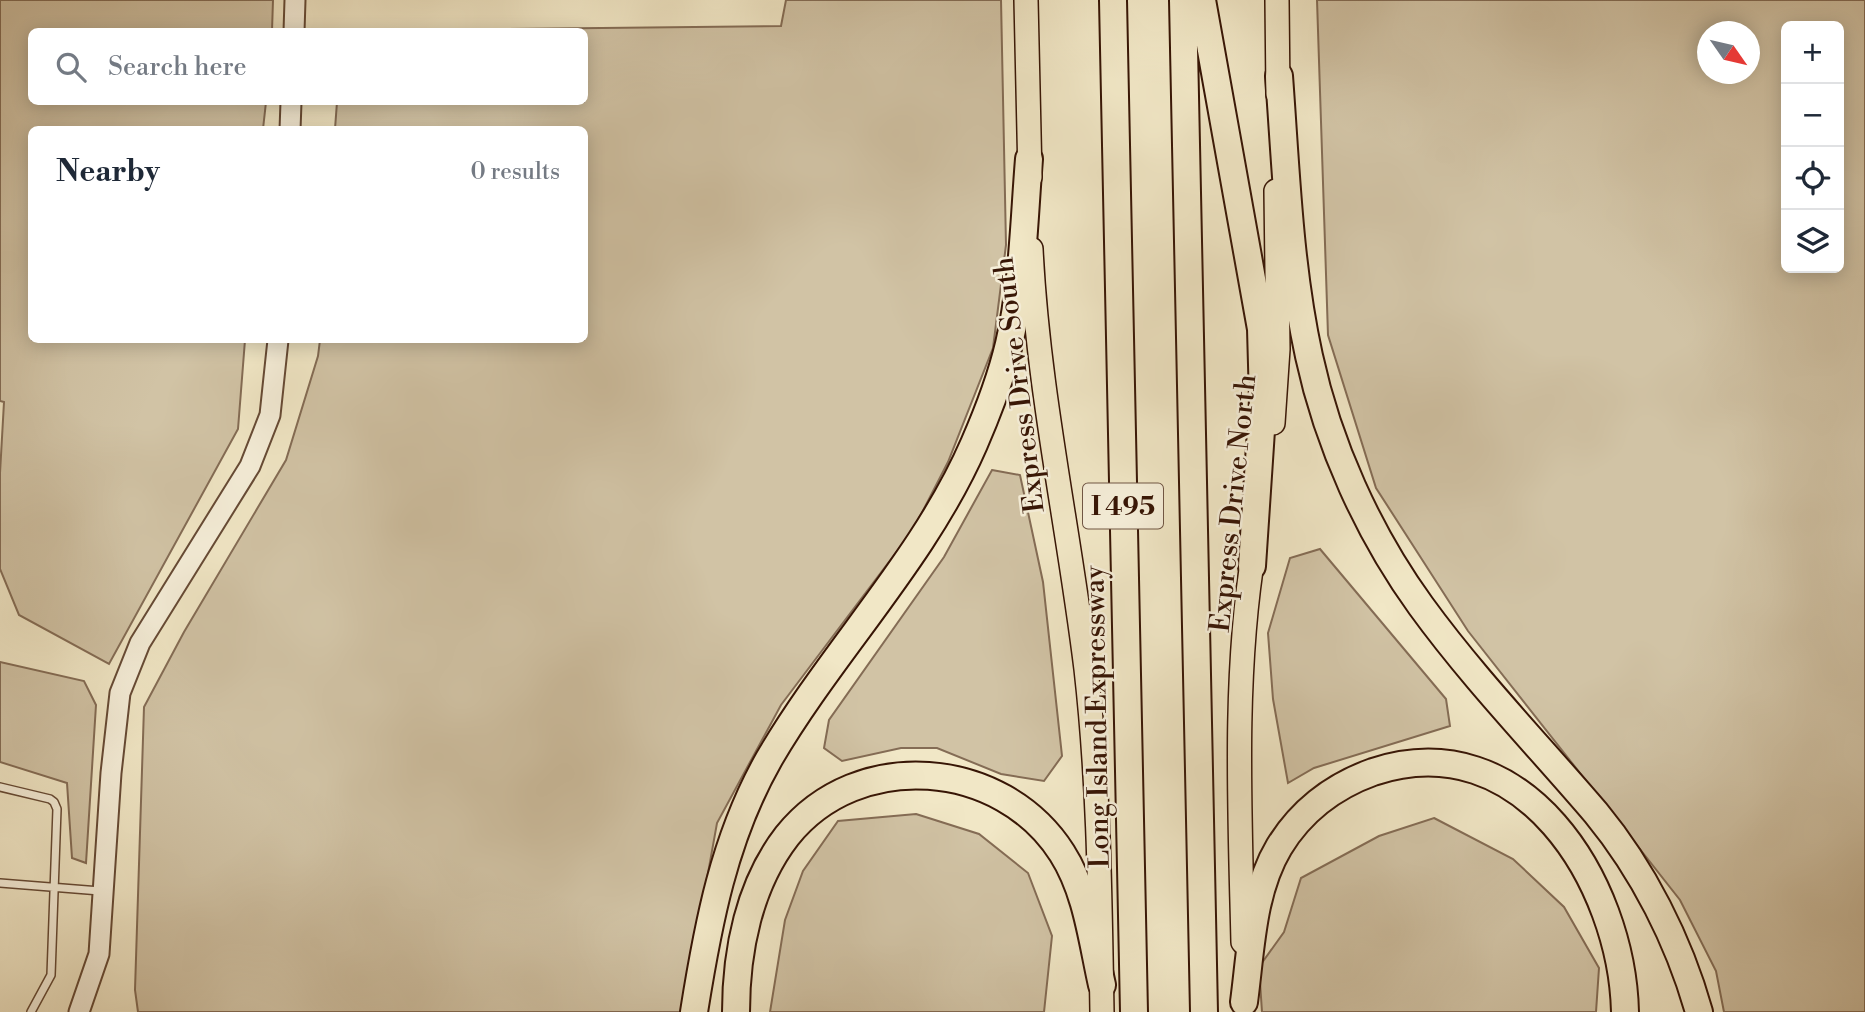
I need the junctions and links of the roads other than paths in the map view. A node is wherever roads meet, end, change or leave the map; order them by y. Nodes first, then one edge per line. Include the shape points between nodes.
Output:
1 (295, 0) edge
2 (1026, 0) edge
3 (1113, 0) edge
4 (1183, 0) edge
5 (1202, 0) edge
6 (1277, 0) edge
7 (294, 28) edge
8 (1279, 76) junction
9 (291, 105) edge
10 (290, 126) edge
11 (1029, 159) junction
12 (278, 343) edge
13 (1252, 566) junction
14 (0, 787) edge
15 (0, 883) edge
16 (55, 888) junction
17 (104, 892) junction
18 (1102, 985) junction
19 (1244, 1007) edge
20 (31, 1012) edge
21 (79, 1012) edge
22 (694, 1012) edge
23 (736, 1012) edge
24 (1102, 1012) edge
25 (1134, 1012) edge
26 (1204, 1012) edge
27 (1625, 1012) edge
28 (1699, 1012) edge

1 - 7 street
2 - 11 main road, Express Drive South
3 - 25 highway, Long Island Expressway / I 495
4 - 26 highway, I 495
5 - 13 highway via 1261,329 1263,400
6 - 8 main road, Express Drive North
8 - 13 main road, Express Drive North via 1276,391
8 - 28 highway via 1304,328 1321,401 1357,496 1420,605 1623,849 1671,935
9 - 10 street
11 - 18 main road, Express Drive South via 1040,361 1092,726
11 - 22 highway via 1013,322 984,421 938,511 797,714 757,783 719,882
12 - 17 street via 270,415 250,466 140,643 120,693
13 - 19 main road, Express Drive North via 1240,749
14 - 16 lane via 54,802
15 - 16 lane
16 - 17 lane
16 - 20 lane via 51,975
17 - 21 street via 99,954
18 - 23 highway via 1081,891 1062,853 1042,829 1020,808 967,781 902,776 879,779 836,796 803,820 777,850 758,886 745,928
18 - 24 main road, Express Drive South
19 - 27 highway via 1263,884 1290,832 1315,804 1347,783 1381,770 1419,764 1461,767 1494,778 1526,796 1553,821 1577,853 1602,903 1619,961

